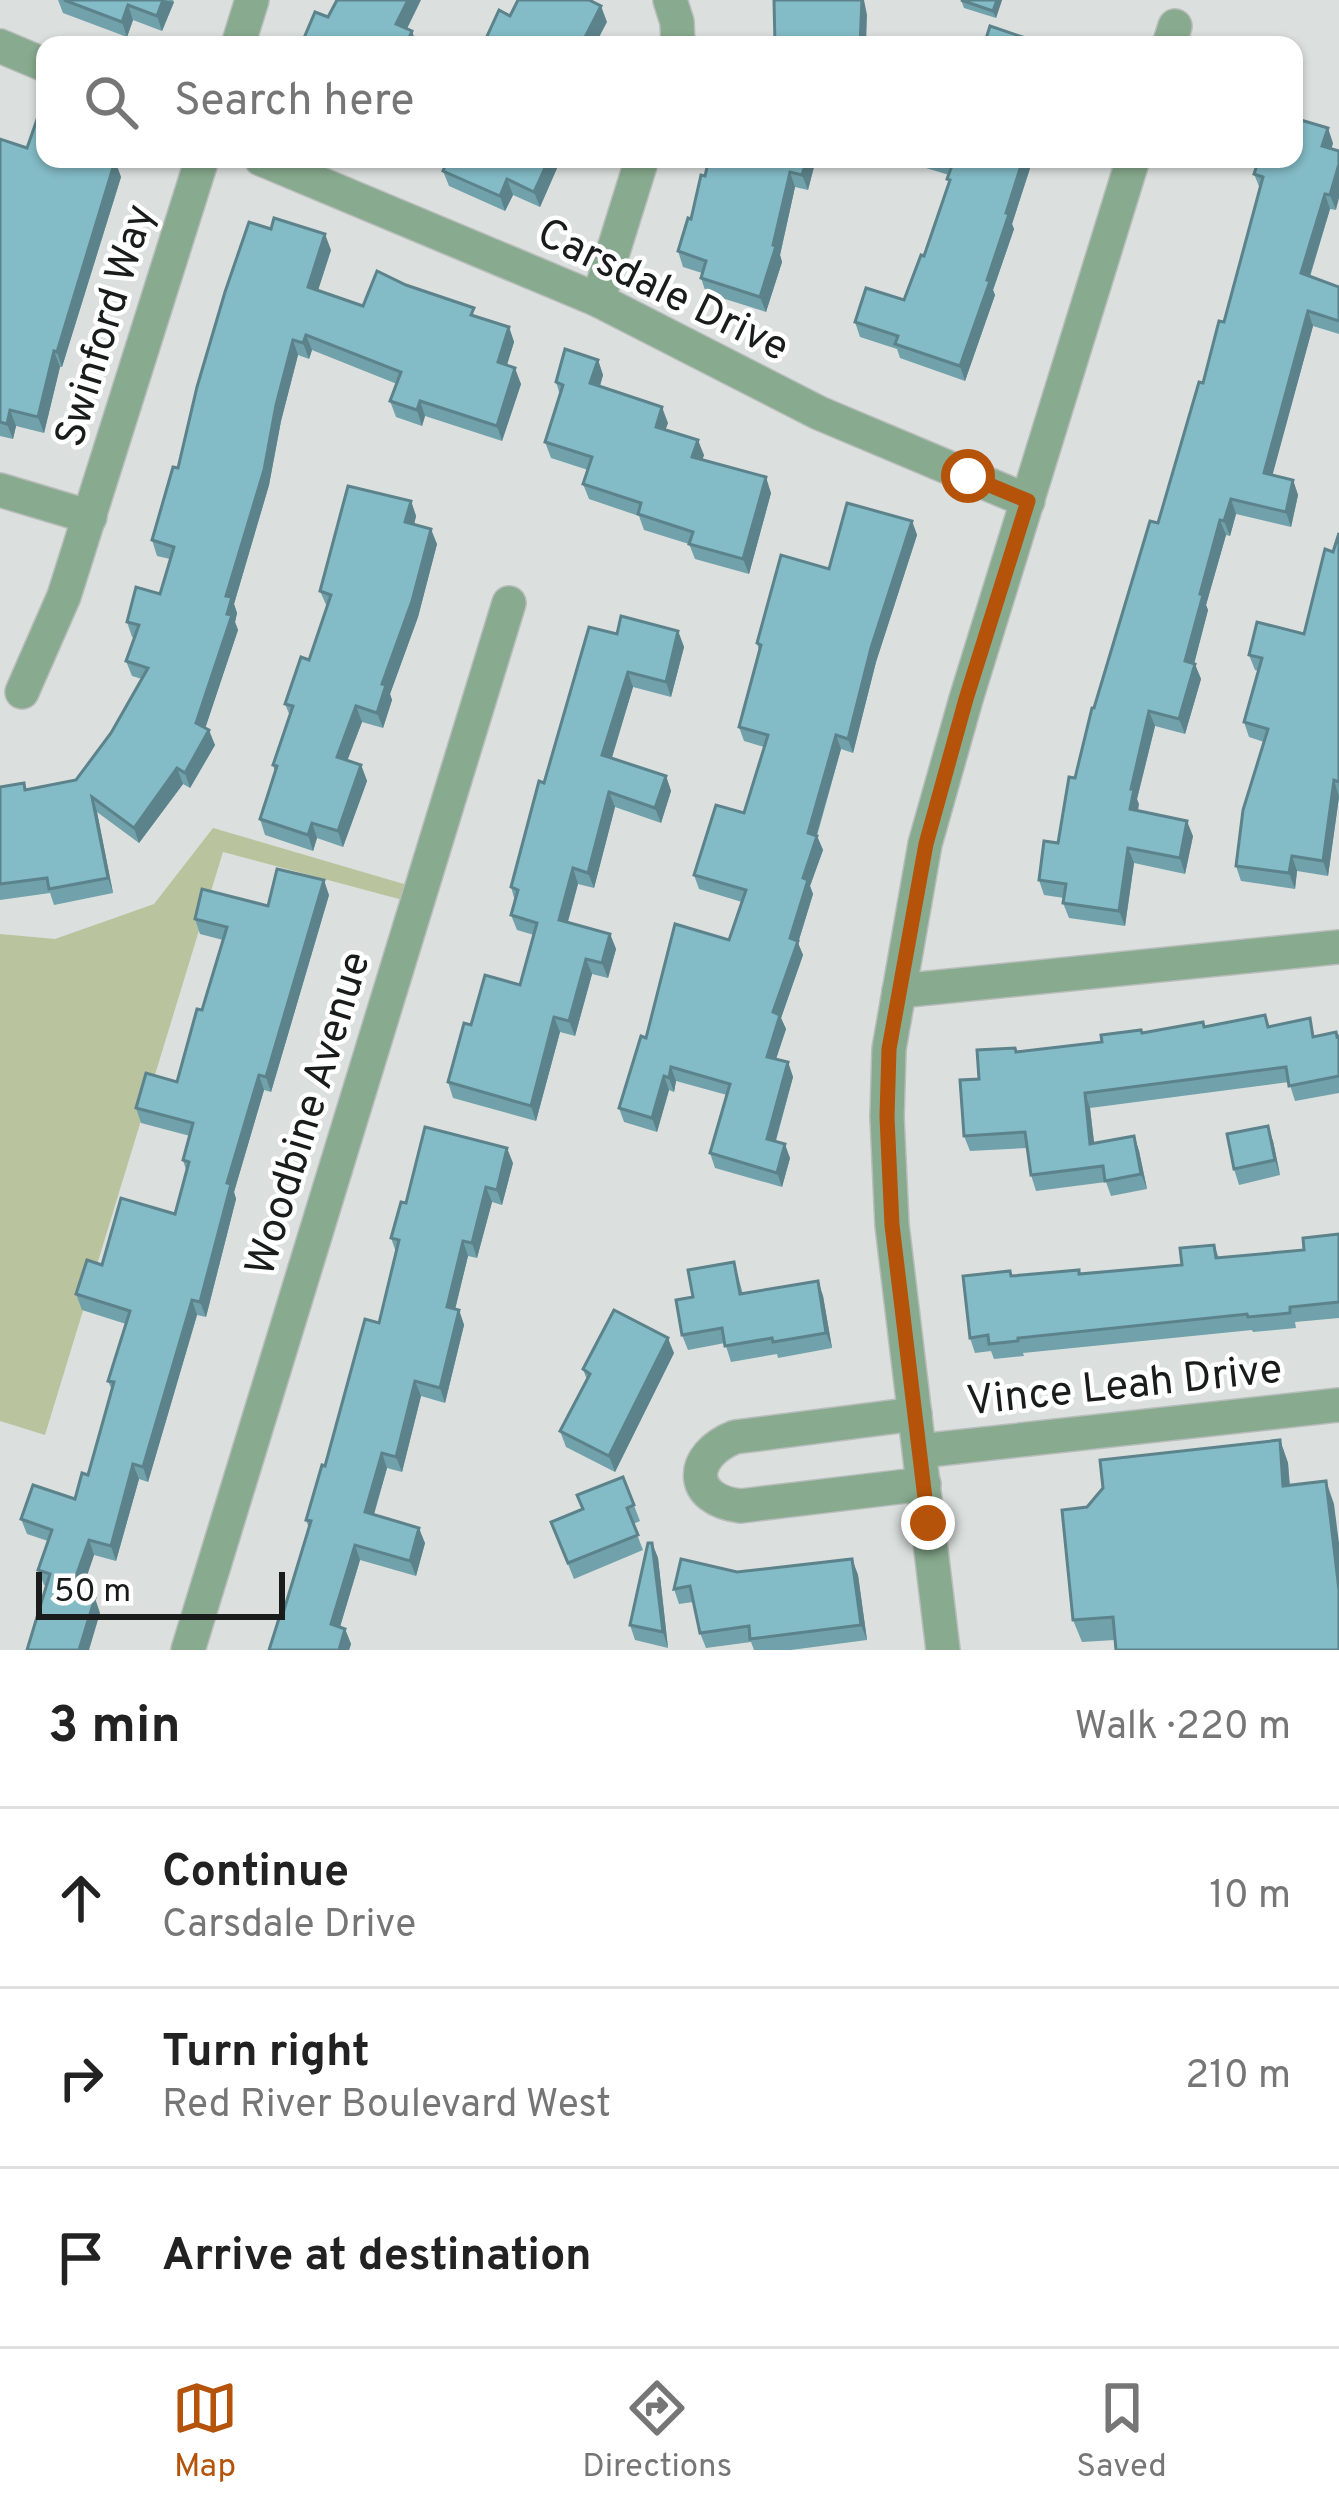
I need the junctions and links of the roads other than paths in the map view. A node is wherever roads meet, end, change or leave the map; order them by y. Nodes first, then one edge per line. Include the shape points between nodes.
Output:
1 (252, 0) edge
2 (670, 0) edge
3 (241, 36) edge
4 (678, 36) edge
5 (0, 46) edge
6 (36, 61) edge
7 (199, 168) edge
8 (283, 168) edge
9 (639, 168) edge
10 (1130, 168) edge
11 (598, 300) junction
12 (0, 490) edge
13 (1028, 501) junction
14 (90, 517) junction
15 (509, 603) dead end
16 (22, 692) dead end
17 (1339, 947) edge
18 (899, 991) junction
19 (1339, 1405) edge
20 (915, 1414) junction
21 (922, 1467) junction
22 (188, 1650) edge
23 (943, 1650) edge

1 - 3 street
2 - 4 street
5 - 6 street
7 - 14 street, Swinford Way
8 - 11 street, Carsdale Drive
9 - 11 street
10 - 13 street
11 - 13 street, Carsdale Drive via 819,413
12 - 14 street, Swinford Way
13 - 18 street via 926,844
14 - 16 street, Swinford Way
15 - 22 street, Woodbine Avenue
17 - 18 street
18 - 20 street via 887,1117
19 - 21 street, Vince Leah Drive
20 - 21 street
20 - 21 street, Vince Leah Drive via 735,1437 717,1444 700,1481 708,1496 741,1506
21 - 23 street

